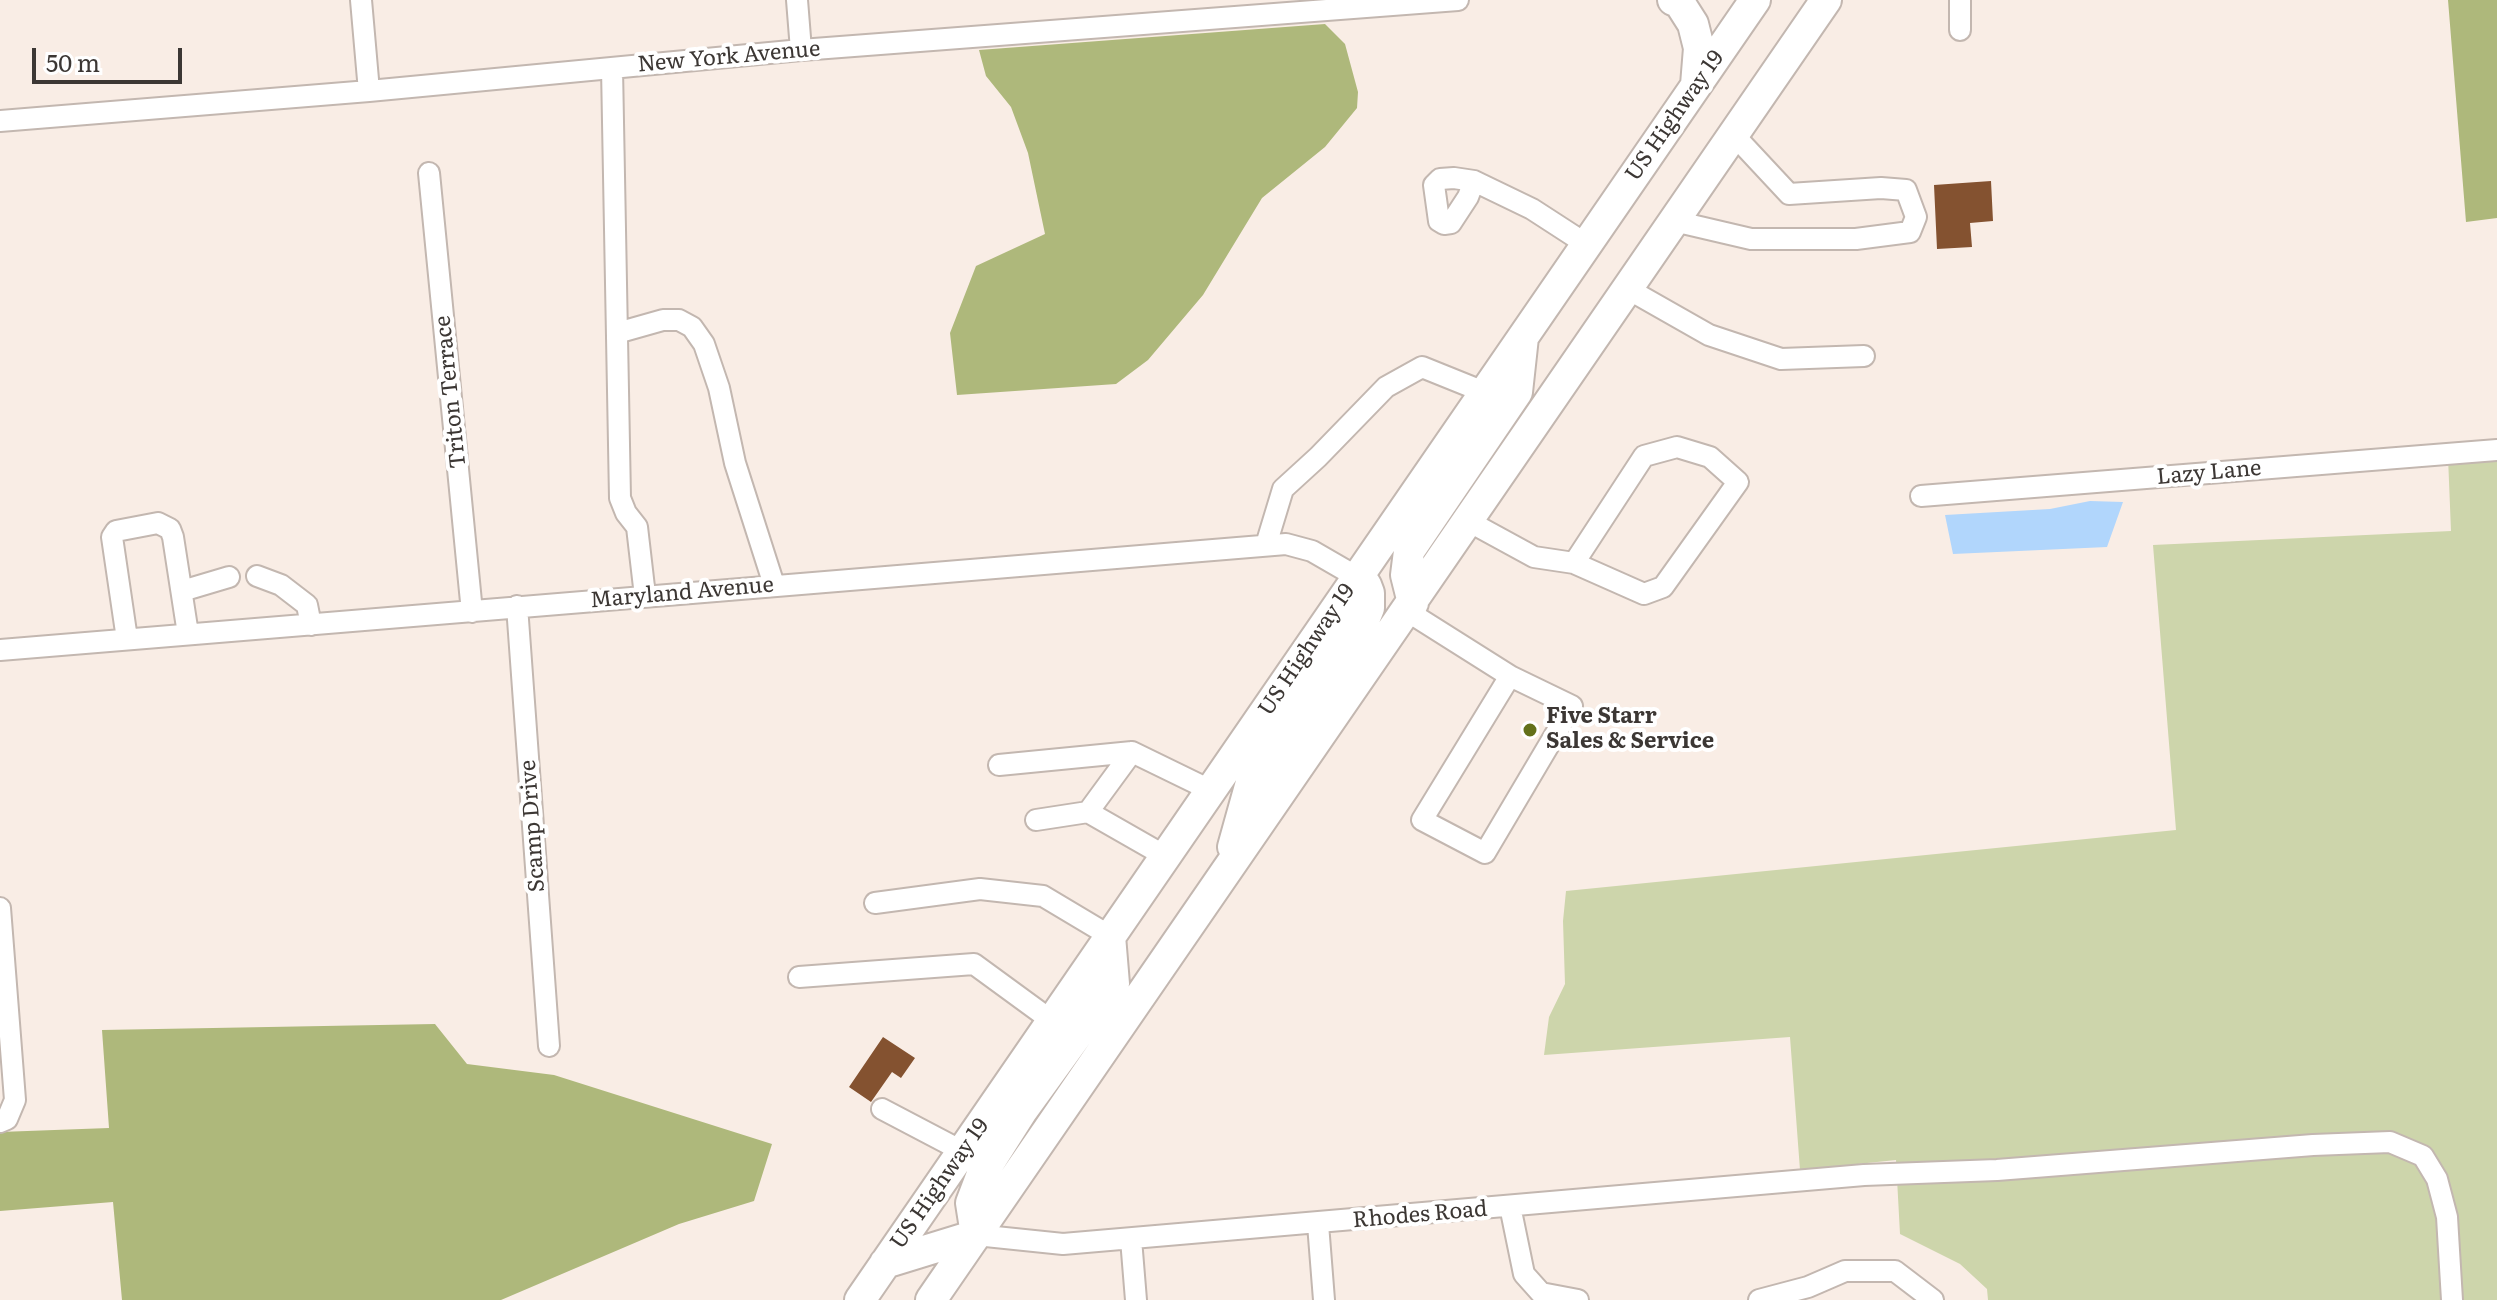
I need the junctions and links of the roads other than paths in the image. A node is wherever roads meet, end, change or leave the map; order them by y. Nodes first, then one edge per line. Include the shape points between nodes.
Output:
1 (361, 0) edge
2 (797, 0) edge
3 (1458, 0) edge
4 (1673, 0) edge
5 (1755, 0) edge
6 (1826, 0) edge
7 (1960, 0) edge
8 (1960, 30) dead end
9 (801, 50) junction
10 (612, 68) junction
11 (1696, 86) junction
12 (369, 91) junction
13 (0, 121) edge
14 (1733, 134) junction
15 (429, 173) dead end
16 (1474, 181) dead end
17 (1674, 221) junction
18 (1586, 244) junction
19 (1628, 289) junction
20 (617, 333) junction
21 (1523, 335) junction
22 (1864, 356) dead end
23 (1484, 392) junction
24 (2497, 450) edge
25 (1921, 496) dead end
26 (1468, 521) junction
27 (1266, 545) junction
28 (1574, 563) junction
29 (257, 576) dead end
30 (229, 577) dead end
31 (1357, 577) junction
32 (774, 585) junction
33 (182, 591) junction
34 (645, 596) junction
35 (517, 606) junction
36 (1410, 607) junction
37 (472, 612) junction
38 (311, 625) junction
39 (188, 634) junction
40 (127, 639) junction
41 (0, 650) edge
42 (1510, 676) junction
43 (1132, 752) junction
44 (999, 765) dead end
45 (1210, 790) junction
46 (1088, 812) junction
47 (1036, 820) dead end
48 (1165, 856) junction
49 (1226, 872) junction
50 (875, 903) dead end
51 (0, 908) edge
52 (1110, 936) junction
53 (799, 977) dead end
54 (1052, 1021) junction
55 (549, 1046) dead end
56 (882, 1109) dead end
57 (0, 1122) edge
58 (962, 1151) junction
59 (1510, 1206) junction
60 (1318, 1224) junction
61 (976, 1235) junction
62 (1131, 1239) junction
63 (885, 1263) junction
64 (860, 1300) edge
65 (931, 1300) edge
66 (1136, 1300) edge
67 (1324, 1300) edge
68 (1578, 1300) edge
69 (1759, 1300) edge
70 (1933, 1300) edge
71 (2452, 1300) edge

1 - 12 street
2 - 9 street
3 - 9 street, New York Avenue
4 - 11 highway via 1693,24 1699,48
5 - 11 highway, US Highway 19
6 - 14 highway
7 - 8 street
9 - 10 street, New York Avenue
10 - 12 street, New York Avenue
10 - 20 street
11 - 18 highway, US Highway 19
12 - 13 street, New York Avenue
14 - 17 highway
14 - 17 street via 1789,194 1906,190 1916,217 1910,232 1856,239 1751,239
15 - 37 street, Triton Terrace
16 - 18 street via 1532,209
17 - 19 highway
18 - 21 highway, US Highway 19
19 - 22 street via 1709,335 1781,359
19 - 26 highway
20 - 32 street via 679,320 704,344
20 - 34 street via 620,498 637,527
21 - 23 highway, US Highway 19
21 - 36 highway via 1517,392 1409,551
23 - 27 street via 1422,367 1386,387 1283,489
23 - 31 highway, US Highway 19
24 - 25 street, Lazy Lane
26 - 28 street via 1534,557
26 - 36 highway
27 - 31 street, Maryland Avenue via 1312,551
27 - 32 street, Maryland Avenue
28 - 28 street via 1644,456 1677,447 1710,457 1738,482 1663,587 1644,594
29 - 38 street via 281,585 307,605
30 - 33 street
31 - 45 highway, US Highway 19
31 - 49 highway via 1369,593 1365,618 1250,786
32 - 34 street, Maryland Avenue
33 - 39 street
33 - 40 street via 170,529 158,523 116,531 113,550
34 - 35 street, Maryland Avenue
35 - 37 street, Maryland Avenue
35 - 55 street, Scamp Drive
36 - 42 street
36 - 49 highway
37 - 38 street, Maryland Avenue
38 - 39 street, Maryland Avenue
39 - 40 street, Maryland Avenue
40 - 41 street, Maryland Avenue
42 - 42 street via 1422,820 1485,853 1572,706
43 - 44 street
43 - 45 street
43 - 46 street
45 - 48 highway, US Highway 19
46 - 47 street
46 - 48 street
48 - 52 highway, US Highway 19
49 - 61 highway
50 - 52 street via 980,889 1043,896
51 - 57 street via 15,1100 7,1119
52 - 54 highway, US Highway 19
52 - 61 highway via 1114,984 982,1174 971,1203
53 - 54 street via 974,964
54 - 58 highway, US Highway 19
56 - 58 street
58 - 63 highway, US Highway 19
59 - 60 street, Rhodes Road
59 - 68 street via 1524,1274 1541,1293
59 - 71 street, Rhodes Road via 1864,1175 2390,1142 2423,1156 2437,1179 2447,1217
60 - 62 street, Rhodes Road
60 - 67 street
61 - 62 street, Rhodes Road via 1063,1244
61 - 63 highway
61 - 65 highway
62 - 66 street
63 - 64 highway, US Highway 19
69 - 70 street via 1845,1271 1895,1271

